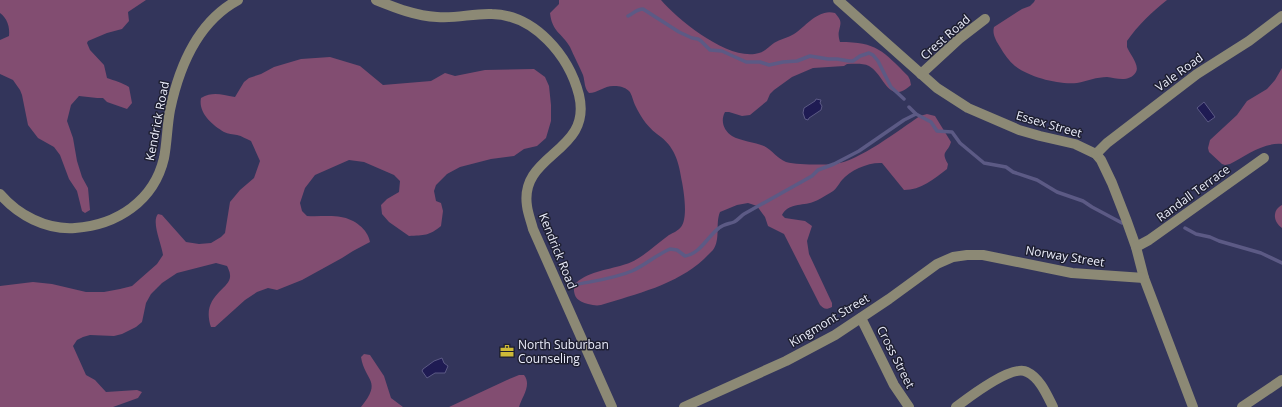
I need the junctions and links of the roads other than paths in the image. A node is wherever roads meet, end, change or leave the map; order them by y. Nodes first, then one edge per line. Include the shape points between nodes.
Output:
1 (238, 0) edge
2 (376, 0) edge
3 (838, 0) edge
4 (226, 3) edge
5 (1282, 16) edge
6 (985, 19) dead end
7 (922, 74) junction
8 (1096, 154) junction
9 (1264, 158) dead end
10 (0, 194) edge
11 (1136, 247) junction
12 (983, 255) joint
13 (1144, 278) junction
14 (861, 318) junction
15 (1282, 380) edge
16 (612, 407) edge
17 (684, 407) edge
18 (910, 407) edge
19 (956, 407) edge
20 (1053, 407) edge
21 (1193, 407) edge
22 (1242, 407) edge

1 - 4 street, Kendrick Road
2 - 16 street, Kendrick Road via 430,17 490,14 520,20 546,39 570,71 579,96 578,125 571,138 535,171 528,188 526,205 540,243
3 - 7 street, Essex Street
4 - 10 street, Kendrick Road via 202,31 186,57 171,106 160,170 150,190 136,206 103,223 65,228 52,226 27,216
5 - 8 street, Vale Road via 1198,74
6 - 7 street, Crest Road via 955,42
7 - 8 street, Essex Street via 947,95 988,118 1030,134 1075,144
8 - 11 street via 1112,183
9 - 11 street, Randall Terrace
11 - 13 street
12 - 13 street, Norway Street via 1072,273
12 - 14 street, Kingmont Street via 958,256 942,261
13 - 21 street
14 - 17 street, Kingmont Street via 786,361
14 - 18 street, Cross Street via 894,385
15 - 22 street
19 - 20 street via 998,379 1021,371 1028,372 1038,382

